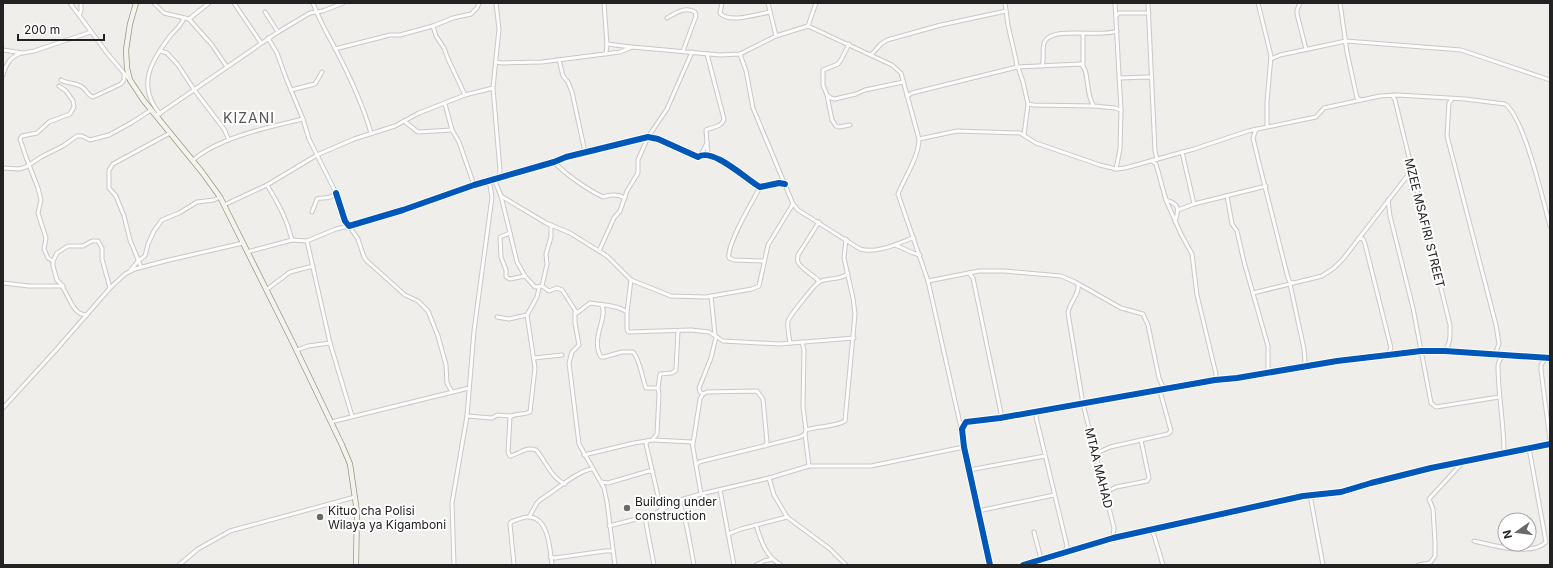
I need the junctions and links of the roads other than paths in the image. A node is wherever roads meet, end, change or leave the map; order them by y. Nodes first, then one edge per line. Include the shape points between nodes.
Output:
1 (70, 3) edge
2 (81, 3) edge
3 (136, 3) edge
4 (154, 3) edge
5 (209, 3) edge
6 (313, 3) edge
7 (343, 3) edge
8 (479, 3) edge
9 (496, 3) edge
10 (607, 3) edge
11 (722, 3) edge
12 (768, 3) edge
13 (816, 3) edge
14 (1005, 3) edge
15 (1115, 3) edge
16 (1148, 3) edge
17 (1258, 3) edge
18 (1300, 3) edge
19 (1340, 3) edge
20 (236, 4) edge
21 (605, 5) edge
22 (316, 11) junction
23 (1006, 11) junction
24 (265, 12) dead end
25 (770, 12) junction
26 (1149, 13) junction
27 (79, 14) junction
28 (1116, 16) junction
29 (184, 18) junction
30 (667, 18) dead end
31 (189, 19) junction
32 (433, 26) junction
33 (808, 26) junction
34 (1116, 31) junction
35 (91, 32) junction
36 (278, 32) junction
37 (1083, 34) junction
38 (776, 36) junction
39 (268, 38) junction
40 (1346, 41) junction
41 (261, 43) junction
42 (607, 44) junction
43 (849, 44) junction
44 (632, 47) junction
45 (335, 49) junction
46 (1306, 49) junction
47 (3, 50) edge
48 (160, 51) junction
49 (683, 51) junction
50 (692, 52) junction
51 (22, 53) junction
52 (606, 54) junction
53 (707, 54) junction
54 (740, 54) junction
55 (871, 55) junction
56 (1270, 59) junction
57 (559, 60) junction
58 (496, 62) junction
59 (1042, 66) junction
60 (1083, 66) junction
61 (1017, 67) junction
62 (227, 68) junction
63 (322, 72) dead end
64 (3, 75) edge
65 (124, 75) junction
66 (1119, 78) junction
67 (1152, 78) junction
68 (61, 80) dead end
69 (130, 80) junction
70 (1550, 80) edge
71 (903, 82) junction
72 (59, 86) dead end
73 (493, 88) junction
74 (291, 90) junction
75 (195, 91) junction
76 (466, 95) junction
77 (827, 95) junction
78 (1392, 95) junction
79 (907, 96) junction
80 (1444, 98) junction
81 (1452, 99) junction
82 (1361, 100) junction
83 (1120, 102) junction
84 (1449, 103) junction
85 (445, 104) junction
86 (1028, 104) junction
87 (1094, 106) junction
88 (1115, 108) junction
89 (151, 110) junction
90 (1121, 110) junction
91 (158, 115) junction
92 (303, 119) junction
93 (404, 121) junction
94 (850, 125) dead end
95 (1267, 126) junction
96 (1256, 129) junction
97 (452, 130) junction
98 (1248, 131) junction
99 (170, 133) junction
100 (371, 133) junction
101 (1024, 135) junction
102 (648, 137) junction
103 (1253, 138) junction
104 (919, 139) junction
105 (230, 140) junction
106 (707, 143) junction
107 (585, 152) junction
108 (1182, 152) junction
109 (317, 155) junction
110 (701, 155) junction
111 (708, 156) junction
112 (1157, 159) junction
113 (192, 160) junction
114 (1152, 160) junction
115 (554, 162) junction
116 (30, 166) junction
117 (1412, 166) junction
118 (3, 168) edge
119 (1116, 169) junction
120 (499, 178) junction
121 (494, 179) junction
122 (489, 180) junction
123 (474, 184) junction
124 (785, 184) junction
125 (267, 185) junction
126 (1266, 186) junction
127 (760, 187) junction
128 (336, 193) junction
129 (500, 196) junction
130 (1228, 196) junction
131 (220, 197) junction
132 (492, 197) junction
133 (625, 198) junction
134 (1166, 200) junction
135 (1388, 200) junction
136 (502, 201) junction
137 (793, 204) junction
138 (1194, 204) junction
139 (224, 205) junction
140 (1382, 207) junction
141 (1178, 210) junction
142 (1389, 210) junction
143 (312, 212) dead end
144 (345, 221) junction
145 (819, 222) junction
146 (1175, 222) junction
147 (551, 225) junction
148 (349, 226) junction
149 (1550, 226) edge
150 (343, 227) junction
151 (510, 233) junction
152 (914, 238) junction
153 (1359, 238) junction
154 (846, 239) junction
155 (292, 240) junction
156 (307, 241) junction
157 (243, 243) junction
158 (895, 245) junction
159 (599, 251) junction
160 (247, 252) junction
161 (920, 255) junction
162 (53, 261) junction
163 (138, 261) junction
164 (763, 261) junction
165 (313, 266) junction
166 (141, 267) junction
167 (130, 271) junction
168 (848, 273) junction
169 (969, 273) junction
170 (525, 276) junction
171 (631, 280) junction
172 (928, 281) junction
173 (3, 283) edge
174 (818, 283) junction
175 (1292, 283) junction
176 (1078, 284) junction
177 (63, 286) junction
178 (540, 287) junction
179 (110, 288) junction
180 (266, 290) junction
181 (1253, 294) junction
182 (711, 296) junction
183 (601, 305) junction
184 (575, 312) junction
185 (627, 312) junction
186 (87, 315) junction
187 (527, 315) junction
188 (497, 317) dead end
189 (678, 331) junction
190 (715, 336) junction
191 (854, 338) junction
192 (330, 342) junction
193 (802, 342) junction
194 (790, 343) junction
195 (1391, 348) junction
196 (297, 350) junction
197 (1445, 350) junction
198 (1421, 351) junction
199 (1388, 354) junction
200 (1396, 354) junction
201 (1495, 354) junction
202 (562, 355) dead end
203 (1507, 355) junction
204 (534, 358) junction
205 (1536, 358) junction
206 (1548, 358) edge
207 (1498, 361) junction
208 (1541, 365) junction
209 (1303, 366) junction
210 (1268, 369) junction
211 (1270, 372) junction
212 (1265, 373) junction
213 (1216, 376) junction
214 (1215, 380) junction
215 (1220, 380) junction
216 (1162, 385) junction
217 (469, 388) junction
218 (658, 388) junction
219 (1167, 389) junction
220 (1160, 391) junction
221 (452, 392) junction
222 (703, 394) junction
223 (1499, 397) junction
224 (1083, 404) junction
225 (3, 408) edge
226 (1038, 412) junction
227 (1031, 413) junction
228 (352, 416) junction
229 (467, 416) junction
230 (511, 416) junction
231 (1036, 417) junction
232 (960, 418) junction
233 (1000, 418) junction
234 (332, 422) junction
235 (966, 422) junction
236 (962, 430) junction
237 (806, 432) junction
238 (652, 440) junction
239 (1141, 440) junction
240 (1550, 440) edge
241 (647, 441) junction
242 (767, 442) junction
243 (693, 444) junction
244 (773, 444) junction
245 (1550, 444) edge
246 (765, 446) junction
247 (1504, 446) junction
248 (964, 447) junction
249 (1529, 448) junction
250 (1508, 451) junction
251 (1504, 452) junction
252 (1096, 453) junction
253 (584, 455) junction
254 (1045, 456) junction
255 (1463, 462) junction
256 (696, 465) junction
257 (809, 466) junction
258 (593, 470) junction
259 (969, 470) junction
260 (653, 472) junction
261 (769, 478) junction
262 (601, 482) junction
263 (608, 483) junction
264 (565, 484) junction
265 (604, 488) junction
266 (720, 490) junction
267 (1105, 493) junction
268 (701, 494) junction
269 (1054, 495) junction
270 (1310, 495) junction
271 (355, 497) junction
272 (677, 501) junction
273 (661, 509) junction
274 (533, 511) junction
275 (978, 511) junction
276 (650, 515) junction
277 (529, 517) junction
278 (787, 517) junction
279 (534, 518) junction
280 (756, 525) junction
281 (609, 526) junction
282 (1150, 530) junction
283 (1034, 532) dead end
284 (1115, 533) junction
285 (728, 534) junction
286 (1120, 536) junction
287 (1113, 538) junction
288 (1474, 541) dead end
289 (1066, 546) junction
290 (1073, 549) junction
291 (613, 551) junction
292 (1065, 552) junction
293 (772, 559) junction
294 (1041, 559) junction
295 (551, 561) edge
296 (179, 565) edge
297 (356, 565) edge
298 (454, 565) edge
299 (514, 565) edge
300 (615, 565) edge
301 (654, 565) edge
302 (694, 565) edge
303 (734, 565) edge
304 (756, 565) edge
305 (781, 565) edge
306 (846, 565) edge
307 (990, 565) edge
308 (1023, 565) edge
309 (1163, 565) edge
310 (1323, 565) edge
311 (1418, 565) edge

1 - 27 street
2 - 27 street
3 - 69 main road via 126,50
4 - 29 street via 164,13
5 - 31 street
6 - 22 street
7 - 22 street
8 - 32 street via 472,14
9 - 58 street via 499,30
10 - 21 street
11 - 25 street via 720,13 731,19
12 - 25 street
13 - 33 street
14 - 23 street
15 - 28 street
16 - 26 street
17 - 56 street
18 - 46 street via 1297,14
19 - 40 street
20 - 41 street
21 - 42 street
22 - 36 street
22 - 45 street
23 - 55 street via 887,40
23 - 61 street
24 - 36 street
25 - 38 street
26 - 28 street via 1119,13
26 - 67 street
27 - 35 street
28 - 34 street
29 - 31 street
29 - 48 street
30 - 49 street via 679,11 696,12
31 - 62 street via 212,44
32 - 45 street
32 - 76 street
33 - 38 street
33 - 43 street
34 - 37 street
34 - 66 street
35 - 51 street
35 - 65 street
36 - 39 street
37 - 59 street via 1050,36 1044,43
37 - 60 street
38 - 54 street
39 - 41 street
39 - 74 street via 277,53
40 - 46 street
40 - 70 street via 1461,50
40 - 82 street via 1356,96
41 - 62 street
42 - 44 street
42 - 52 street
43 - 55 street
43 - 77 street via 838,64 823,70 822,81
44 - 49 street
44 - 52 street
45 - 100 street
46 - 56 street
47 - 51 street
48 - 75 street via 167,53 175,62
48 - 91 street via 150,68 147,86
49 - 50 street
50 - 53 street
50 - 102 street via 667,109
51 - 64 street via 12,56
52 - 57 street
53 - 54 street
53 - 106 street via 724,118 720,125 706,130
54 - 124 street via 753,108
55 - 71 street via 896,68 901,73
56 - 95 street via 1266,102
57 - 58 street
57 - 107 street via 563,76 572,92
58 - 73 street
59 - 60 street via 1077,63
59 - 61 street
60 - 87 street via 1089,98
61 - 79 street
61 - 86 street
62 - 75 street
63 - 74 street via 315,84
65 - 68 street via 121,84 94,97 89,96 81,86
65 - 69 street
66 - 67 street
66 - 83 street
67 - 112 street
69 - 89 main road
71 - 77 street via 835,99
71 - 79 street
72 - 116 street via 71,99 74,107 67,116 49,122 37,133 20,137
73 - 76 street
73 - 120 street
74 - 92 street
75 - 91 street
75 - 105 street
76 - 85 street
77 - 94 street via 832,120 836,126
78 - 80 street
78 - 82 street
78 - 117 street, MZEE MSAFIRI STREET
79 - 104 street
80 - 81 street
80 - 84 street
81 - 84 street
81 - 149 street via 1498,102 1508,106 1525,140
82 - 95 street via 1324,108 1316,117
83 - 88 street
83 - 90 street
84 - 201 street via 1448,140 1496,325 1499,344
85 - 93 street
85 - 97 street
86 - 87 street
86 - 101 street
87 - 88 street
88 - 90 street
89 - 91 main road
89 - 116 street via 109,135 90,140 77,136
90 - 119 street via 1120,149
91 - 99 main road
92 - 105 street
92 - 109 street
93 - 97 street via 418,132
93 - 100 street
95 - 96 street
96 - 98 street
96 - 103 street
97 - 123 street
98 - 103 street
98 - 108 street
99 - 113 main road
99 - 163 street via 113,164 109,170 109,188 116,196 124,216
100 - 109 street
101 - 104 street via 957,131
101 - 119 street via 1042,146
102 - 107 street
102 - 110 street via 698,157
102 - 133 street via 638,160 638,171
103 - 126 street
104 - 152 street via 918,150 898,194
105 - 113 street
106 - 110 street
106 - 111 street
107 - 115 street
108 - 112 street
108 - 138 street
109 - 125 street
109 - 128 street
110 - 111 street
111 - 127 street via 732,167
112 - 114 street
113 - 131 main road
114 - 119 street
114 - 134 street via 1156,164
115 - 120 street
115 - 133 street via 597,194 603,197 620,195
116 - 118 street via 22,169
116 - 162 street via 40,196 38,213 46,238 44,249 48,258
117 - 135 street
117 - 197 street, MZEE MSAFIRI STREET via 1450,325 1449,346
120 - 121 street
121 - 122 street
121 - 129 street
122 - 123 street
122 - 132 street
123 - 148 street via 403,210
124 - 127 street via 779,182
124 - 137 street
125 - 139 street
125 - 155 street via 282,208
126 - 130 street
126 - 175 street via 1288,278
127 - 164 street via 731,243 728,254 734,260
128 - 143 street via 327,199 317,199
128 - 144 street
129 - 136 street
129 - 147 street
130 - 138 street
130 - 181 street via 1232,224 1237,231
131 - 139 main road
131 - 163 street via 197,202 162,220 154,231 145,256
132 - 136 street
132 - 217 street
133 - 159 street
134 - 141 street via 1175,203
134 - 146 street
135 - 140 street
135 - 142 street
136 - 151 street
137 - 145 street via 798,210
137 - 164 street via 768,245
138 - 141 street
139 - 157 main road
140 - 142 street
140 - 153 street
141 - 146 street
142 - 198 street
144 - 148 street
144 - 150 street
145 - 154 street
145 - 174 street via 797,259 815,276
146 - 213 street via 1192,254 1197,295
147 - 159 street via 570,233
147 - 178 street via 551,237 546,254 547,264
148 - 150 street
148 - 221 street via 358,239 367,261 405,295 418,301 428,311 440,343 446,365 447,383
150 - 156 street
151 - 170 street
151 - 170 street via 500,237 506,277 510,279
152 - 158 street
152 - 161 street
153 - 175 street via 1328,272 1314,279
153 - 195 street via 1363,239 1365,244
154 - 158 street via 864,250
154 - 168 street via 844,258
155 - 156 street
155 - 160 street
156 - 165 street
157 - 160 main road
157 - 166 street
158 - 161 street via 912,254
159 - 171 street
160 - 180 main road
161 - 172 street
162 - 177 street via 57,280
162 - 179 street via 57,253 64,248 83,246 92,241 98,242 102,248 102,259
163 - 166 street
163 - 167 street
164 - 182 street via 759,286
165 - 180 street via 290,272
165 - 192 street
166 - 167 street
167 - 179 street
168 - 174 street
168 - 191 street via 855,314
169 - 172 street
169 - 176 street via 1004,271 1042,274 1061,276
169 - 233 street via 973,278
170 - 178 street via 535,287
171 - 182 street via 677,297
171 - 185 street
172 - 232 street
173 - 177 street
174 - 194 street via 789,320
175 - 181 street
175 - 209 street via 1304,349
176 - 216 street via 1121,308 1143,314
176 - 224 street, MTAA MAHAD via 1068,314
177 - 186 street via 77,312
178 - 184 street via 549,291 558,288 562,290
178 - 187 street
179 - 186 street
180 - 196 main road
181 - 210 street via 1268,346
182 - 190 street
183 - 184 street via 590,303 578,313
183 - 185 street
183 - 218 street via 604,311 597,345 601,357 633,352 646,388
184 - 253 street via 579,345 570,356 570,370 579,444
185 - 189 street via 628,332
186 - 225 street
187 - 188 street via 509,319
187 - 204 street
189 - 190 street via 709,332
189 - 218 street via 676,370 672,374 660,374
190 - 194 street via 723,341 738,343
190 - 222 street via 711,358 699,388
191 - 193 street
191 - 237 street via 845,421 816,427
192 - 196 street
192 - 228 street
193 - 194 street
193 - 237 street
195 - 199 street
195 - 200 street
196 - 234 main road
197 - 198 street
197 - 201 street
198 - 200 street
198 - 223 street via 1431,404 1434,407
199 - 200 street
199 - 209 street
201 - 203 street
201 - 207 street
202 - 204 street
203 - 205 street
203 - 207 street
204 - 230 street via 530,412
205 - 206 street
205 - 208 street
206 - 208 street
207 - 223 street
208 - 240 street
209 - 211 street
210 - 211 street
210 - 212 street
211 - 212 street
212 - 215 street
213 - 214 street
213 - 215 street
214 - 215 street
214 - 219 street
216 - 219 street
216 - 220 street
217 - 221 street
217 - 229 street
218 - 238 street via 657,434
219 - 220 street
220 - 224 street
220 - 239 street via 1171,432
221 - 228 street
222 - 242 street via 740,391 760,393 763,399
222 - 243 street
223 - 247 street
224 - 226 street
224 - 252 street, MTAA MAHAD
226 - 227 street
226 - 231 street
227 - 231 street
227 - 233 street
228 - 234 street
229 - 230 street
229 - 298 street via 452,503
230 - 264 street via 508,448 510,456 534,449
231 - 254 street
232 - 235 street
232 - 236 street
233 - 235 street
234 - 271 main road via 350,464
235 - 236 street
236 - 248 street
237 - 244 street via 800,437
237 - 257 street
238 - 241 street
238 - 243 street via 688,441
239 - 252 street
239 - 267 street via 1150,478 1147,481 1116,487
241 - 253 street
241 - 260 street
242 - 244 street
242 - 246 street
243 - 256 street
244 - 246 street
245 - 249 street
246 - 256 street
247 - 250 street
247 - 251 street
248 - 257 street via 871,466
248 - 259 street
249 - 250 street
249 - 288 street via 1546,542 1537,548 1518,549
250 - 251 street
251 - 255 street
252 - 267 street, MTAA MAHAD
253 - 258 street
254 - 259 street
254 - 269 street
255 - 270 street via 1341,492
255 - 311 street via 1429,499 1433,513 1435,556 1430,563
256 - 268 street
257 - 261 street
258 - 262 street
258 - 264 street via 584,471
259 - 275 street
260 - 263 street
260 - 273 street
261 - 266 street
261 - 278 street via 774,495
262 - 263 street
262 - 265 street
263 - 265 street
264 - 274 street via 540,500
265 - 281 street via 608,502
266 - 268 street
266 - 285 street
267 - 284 street, MTAA MAHAD
268 - 272 street
269 - 275 street
269 - 289 street
270 - 282 street
270 - 310 street
271 - 296 street via 230,530 198,549
271 - 297 main road via 358,541
272 - 273 street
272 - 302 street via 680,502 684,514
273 - 276 street
274 - 277 street
274 - 279 street
275 - 307 street
276 - 281 street
276 - 301 street via 646,523
277 - 279 street
277 - 299 street via 510,524
278 - 280 street
278 - 306 street via 830,549
279 - 295 street via 546,530
280 - 285 street
280 - 293 street via 761,541
281 - 291 street
282 - 286 street
282 - 309 street via 1154,535
283 - 294 street
284 - 286 street
284 - 287 street
285 - 303 street
286 - 287 street
287 - 290 street
289 - 290 street
289 - 292 street
290 - 292 street
291 - 295 street via 555,558
291 - 300 street
292 - 294 street
293 - 304 street
293 - 305 street
294 - 308 street

